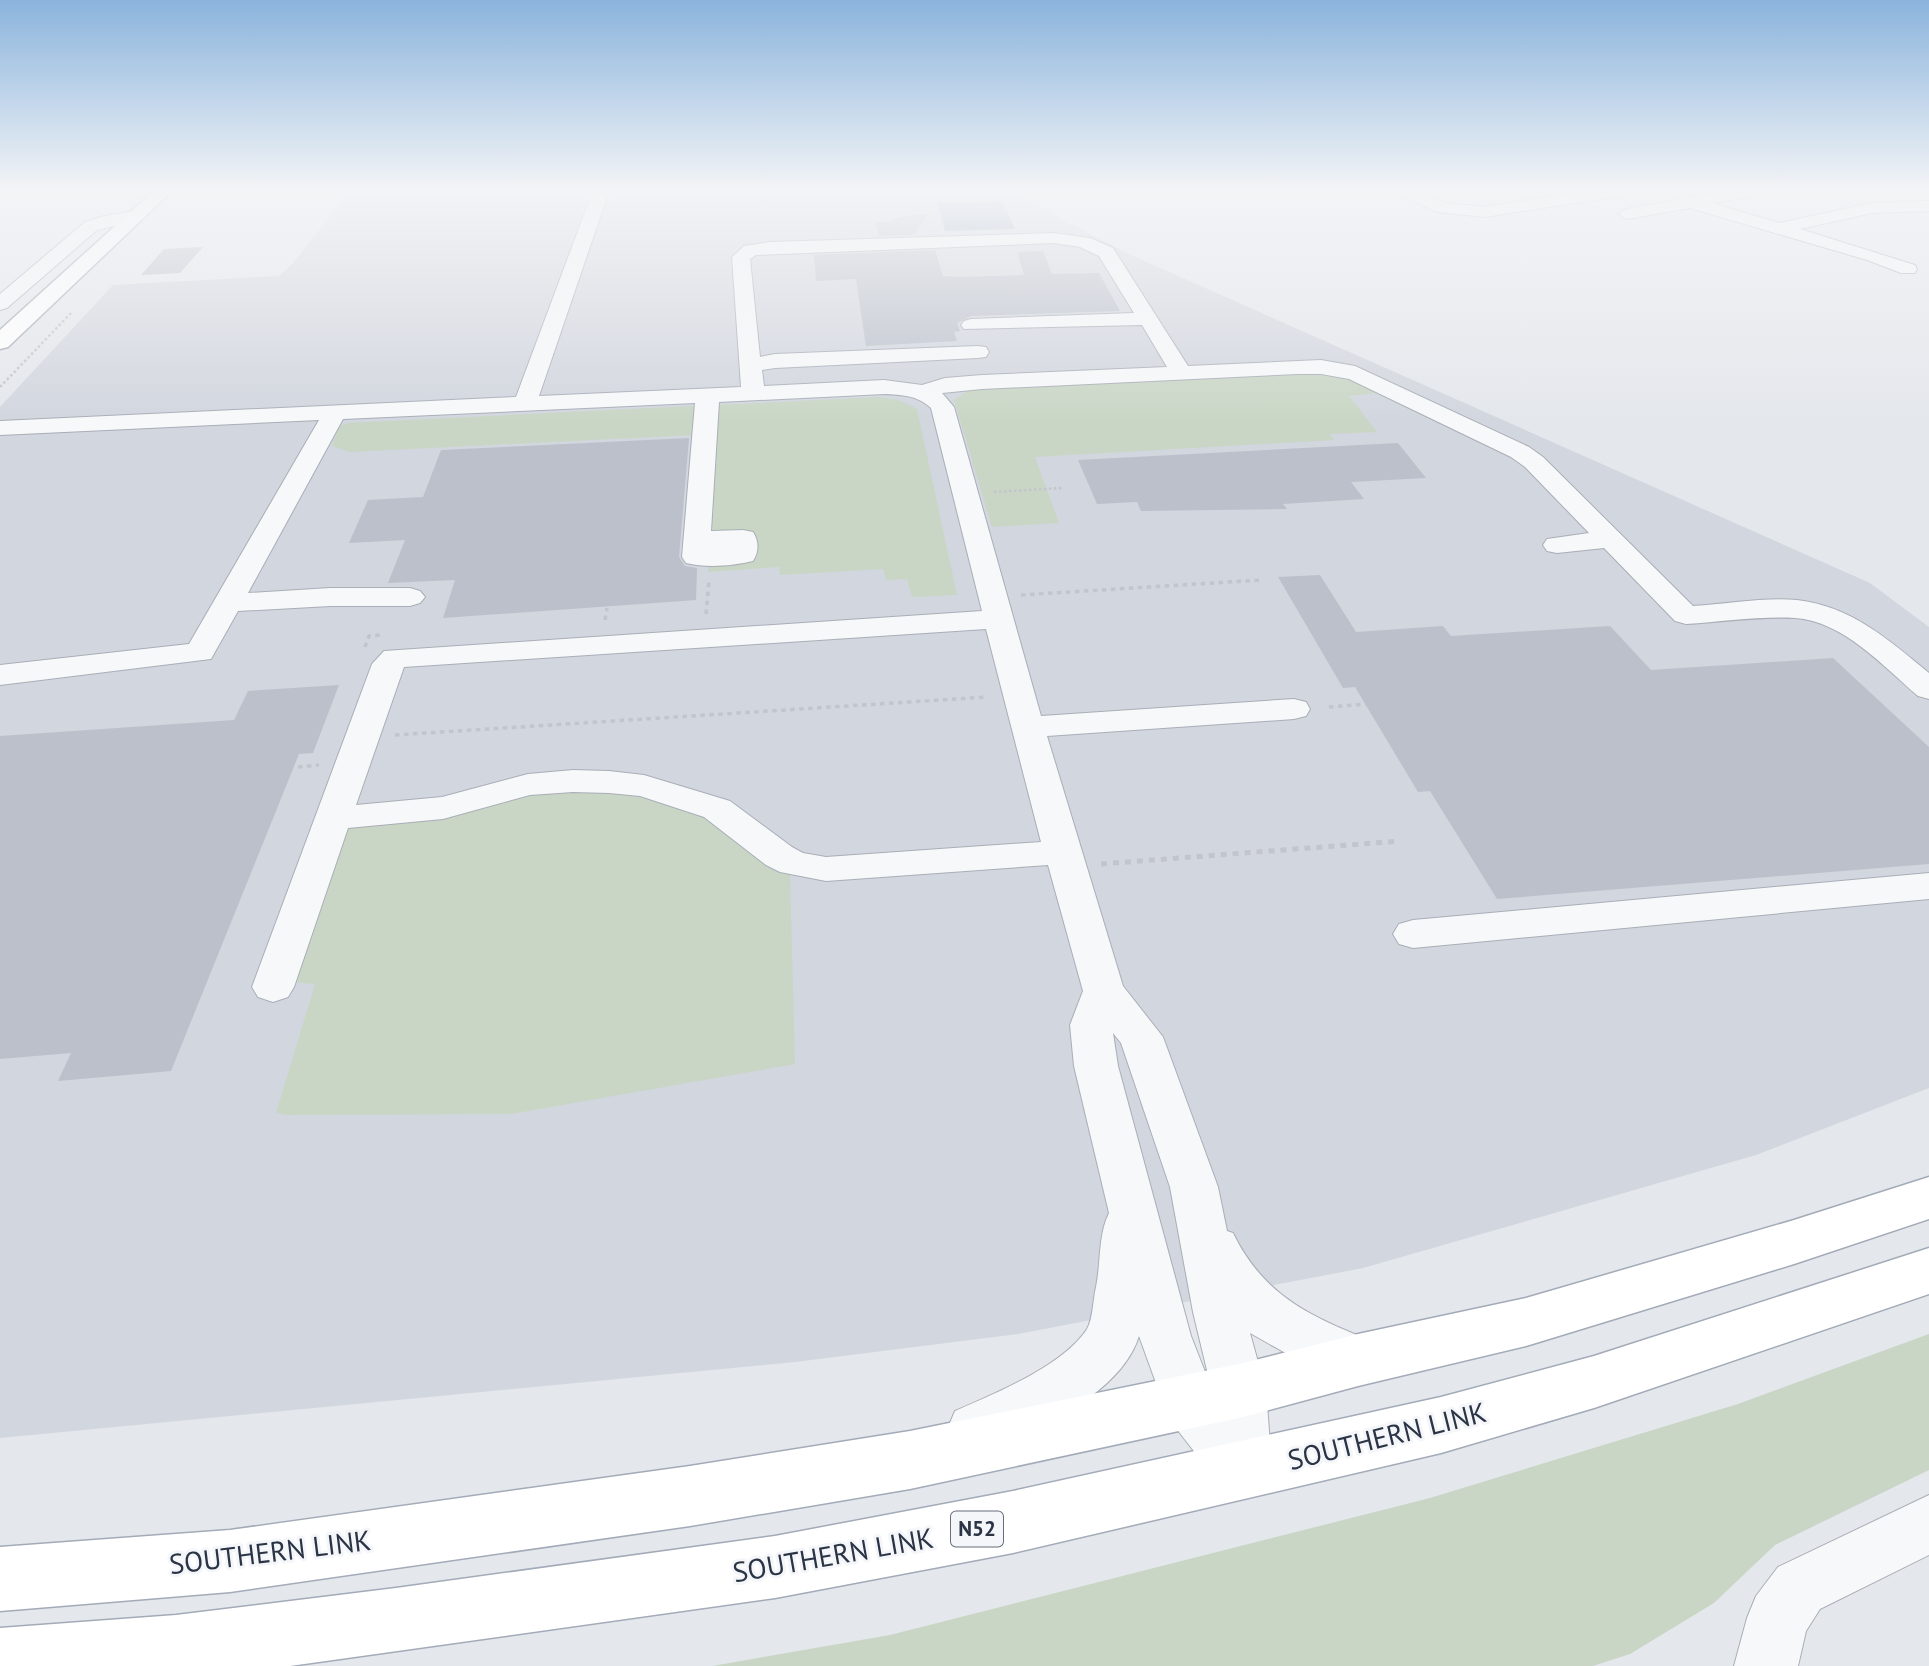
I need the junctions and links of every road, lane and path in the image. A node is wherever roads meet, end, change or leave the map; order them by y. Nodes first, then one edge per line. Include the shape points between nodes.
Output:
1 (45, 266) edge
2 (82, 266) edge
3 (574, 266) edge
4 (742, 266) edge
5 (1114, 266) edge
6 (1896, 266) edge
7 (1908, 270) dead end
8 (80, 303) dead end
9 (0, 304) edge
10 (1148, 320) junction
11 (971, 326) dead end
12 (0, 342) edge
13 (978, 352) dead end
14 (751, 366) junction
15 (1182, 373) junction
16 (0, 387) edge
17 (923, 392) junction
18 (754, 393) junction
19 (707, 395) junction
20 (525, 404) junction
21 (335, 412) junction
22 (0, 428) edge
23 (1062, 488) dead end
24 (993, 492) dead end
25 (1610, 539) junction
26 (1557, 545) dead end
27 (700, 548) joint
28 (410, 597) dead end
29 (228, 603) junction
30 (607, 608) dead end
31 (706, 615) dead end
32 (999, 619) junction
33 (605, 621) dead end
34 (0, 674) edge
35 (1929, 689) edge
36 (988, 696) dead end
37 (1366, 704) dead end
38 (1329, 707) dead end
39 (1294, 709) dead end
40 (1027, 727) junction
41 (361, 737) junction
42 (332, 818) junction
43 (1063, 852) junction
44 (1929, 886) edge
45 (1413, 934) dead end
46 (272, 987) dead end
47 (1104, 991) junction
48 (1194, 1187) junction
49 (1130, 1195) junction
50 (1929, 1198) edge
51 (1929, 1271) edge
52 (1358, 1360) junction
53 (1214, 1396) junction
54 (910, 1460) junction
55 (1244, 1470) junction
56 (1929, 1524) edge
57 (0, 1579) edge
58 (0, 1661) edge
59 (1766, 1666) edge

1 - 9 street
2 - 12 main road
3 - 20 street
4 - 14 street
5 - 10 street
6 - 7 street
8 - 16 path
10 - 11 street
10 - 15 street
13 - 14 street via 775,361
14 - 18 street
15 - 17 street via 982,382
15 - 25 street via 1321,367 1355,373 1520,452
17 - 18 street via 884,387
17 - 32 street via 942,407
18 - 19 street
19 - 20 street
19 - 27 street
20 - 21 street
21 - 22 street via 205,409
21 - 29 street
23 - 24 path
25 - 26 street
25 - 35 street via 1686,615 1796,609 1820,614 1849,626
27 - 31 path via 702,577 709,577
28 - 29 street
29 - 34 street via 200,652
30 - 33 path
32 - 40 street
32 - 41 street via 395,658 388,664
36 - 41 path
37 - 38 path
39 - 40 street
40 - 43 street
41 - 42 street
42 - 43 street via 443,808 528,785 608,782 644,786 717,808 779,856 826,869
42 - 46 street
43 - 47 street
44 - 45 street
47 - 48 street via 1141,1037
47 - 49 street via 1090,1025 1096,1066
48 - 52 street via 1220,1261 1251,1304 1298,1336
48 - 53 street via 1219,1312
49 - 53 street via 1165,1336
49 - 54 street via 1125,1272 1112,1339 1083,1369 1034,1403
50 - 52 main road, SOUTHERN LINK via 1526,1322
51 - 55 main road, SOUTHERN LINK / N52 via 1594,1382 1441,1425
52 - 53 main road, SOUTHERN LINK
53 - 54 main road, SOUTHERN LINK
53 - 55 street
54 - 57 main road, SOUTHERN LINK via 230,1561
55 - 58 main road, SOUTHERN LINK / N52 via 1013,1522 775,1567 176,1648
56 - 59 street via 1799,1588 1778,1618

